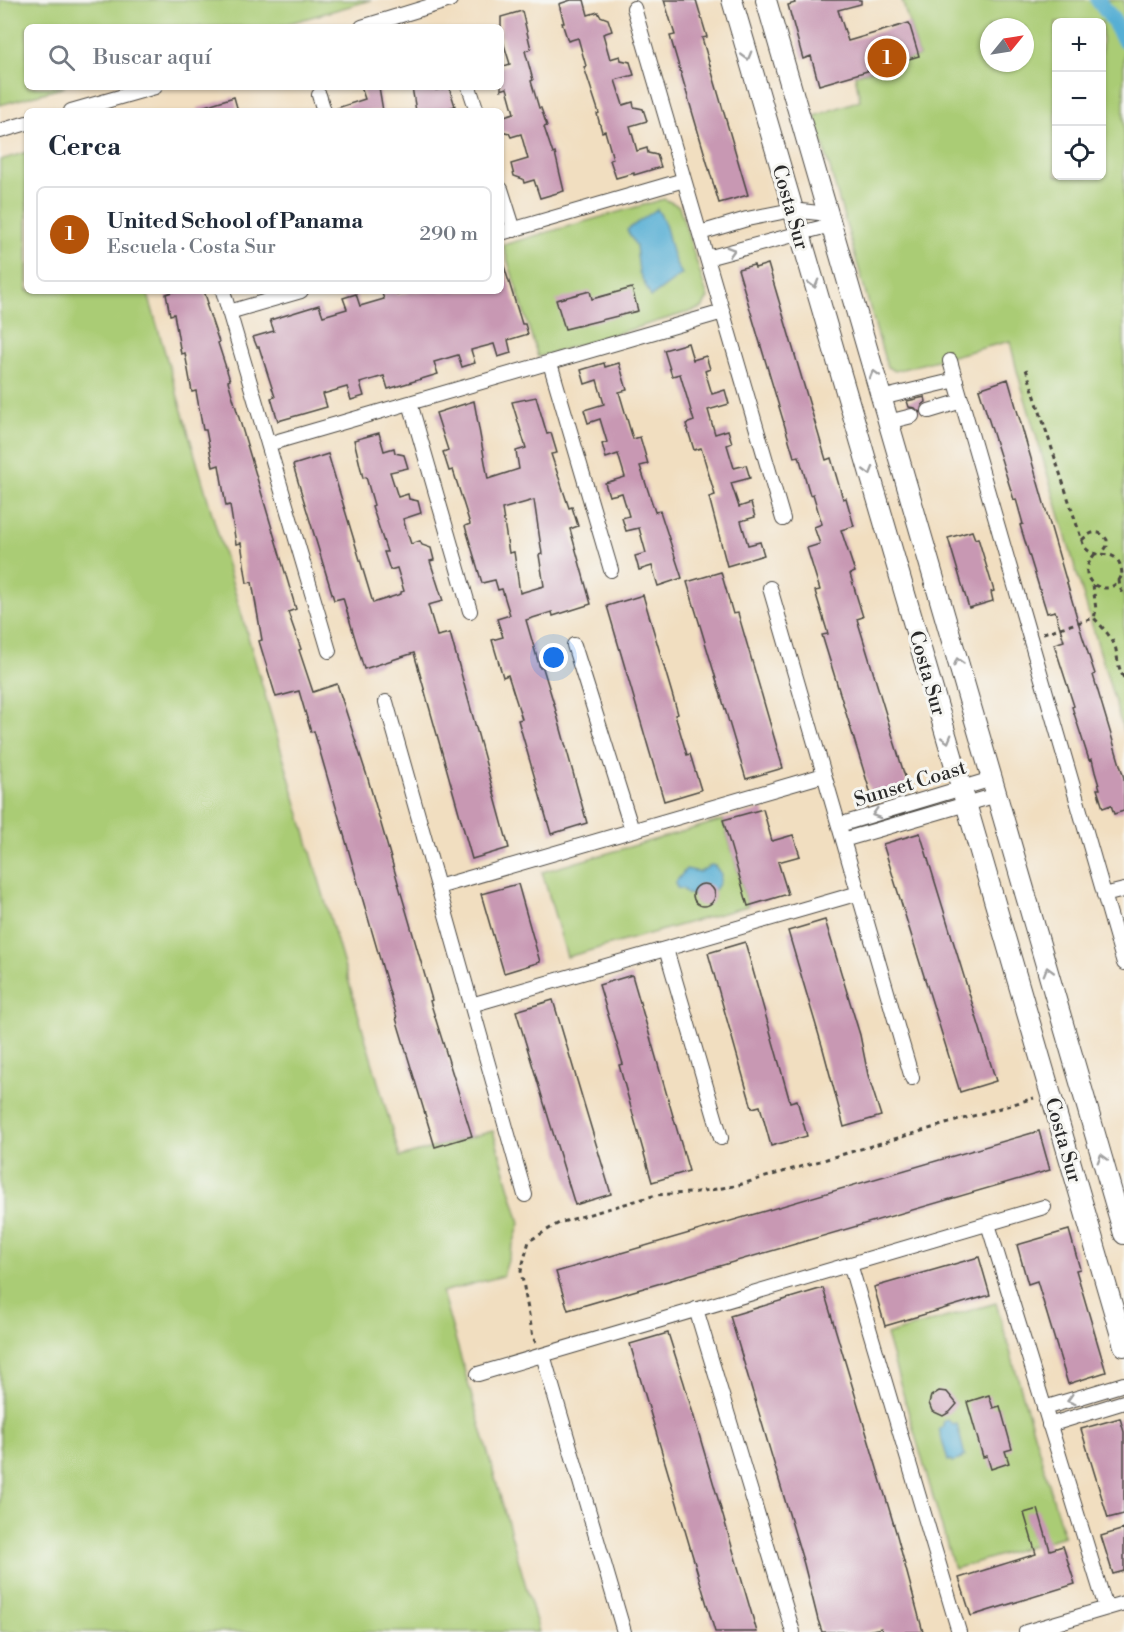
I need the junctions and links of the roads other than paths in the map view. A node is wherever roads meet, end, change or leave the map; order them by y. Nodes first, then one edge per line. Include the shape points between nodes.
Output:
1 (450, 0) edge
2 (732, 0) edge
3 (766, 0) edge
4 (634, 8) dead end
5 (372, 24) edge
6 (144, 90) edge
7 (471, 90) edge
8 (319, 95) dead end
9 (82, 108) edge
10 (323, 108) edge
11 (476, 108) edge
12 (24, 124) edge
13 (0, 131) edge
14 (684, 180) junction
15 (504, 210) edge
16 (792, 210) junction
17 (830, 220) junction
18 (507, 231) edge
19 (799, 232) junction
20 (700, 233) junction
21 (707, 258) junction
22 (224, 294) edge
23 (291, 294) edge
24 (229, 312) junction
25 (723, 312) junction
26 (950, 361) dead end
27 (550, 363) junction
28 (956, 380) junction
29 (881, 398) junction
30 (962, 402) junction
31 (410, 403) junction
32 (929, 411) dead end
33 (912, 416) dead end
34 (888, 422) junction
35 (268, 444) junction
36 (783, 519) dead end
37 (611, 570) dead end
38 (770, 588) dead end
39 (470, 611) dead end
40 (574, 645) dead end
41 (329, 651) dead end
42 (386, 702) dead end
43 (824, 775) junction
44 (994, 787) junction
45 (964, 796) junction
46 (839, 825) junction
47 (632, 830) junction
48 (843, 840) junction
49 (438, 886) junction
50 (1124, 890) edge
51 (858, 893) junction
52 (1104, 895) junction
53 (666, 949) junction
54 (1124, 963) edge
55 (471, 1005) junction
56 (912, 1078) dead end
57 (721, 1138) dead end
58 (525, 1195) dead end
59 (1044, 1207) dead end
60 (988, 1224) junction
61 (1124, 1234) edge
62 (850, 1264) junction
63 (696, 1310) junction
64 (1124, 1346) edge
65 (543, 1355) junction
66 (478, 1374) dead end
67 (1124, 1384) edge
68 (1124, 1402) edge
69 (1044, 1408) junction
70 (1049, 1425) junction
71 (1124, 1603) edge
72 (1106, 1608) junction
73 (624, 1632) edge
74 (793, 1632) edge
75 (959, 1632) edge
76 (1026, 1632) edge

1 - 5 street
2 -> 16 street, Costa Sur
3 - 17 street, Costa Sur
4 - 14 street
6 - 9 street
7 - 11 street
8 - 10 street
12 - 13 street
14 - 18 street
14 - 20 street
15 - 18 street
16 - 17 street
16 - 19 street, Costa Sur
16 - 20 street
17 - 19 street
29 -> 17 street, Costa Sur
21 -> 19 street
19 -> 45 street, Costa Sur
20 - 21 street
21 - 25 street
22 - 24 street
23 - 24 street
24 - 35 street
25 - 27 street
25 - 36 street
26 - 28 street
27 - 31 street
27 - 37 street
28 - 29 street
28 - 30 street
29 - 34 street, Costa Sur
30 - 32 street
30 - 52 street
31 - 35 street
31 - 39 street
33 - 34 street
44 -> 34 street, Costa Sur
35 - 41 street
38 - 43 street
40 - 47 street
42 - 49 street
43 - 46 street
43 - 47 street
44 - 45 street, Sunset Coast
61 -> 44 street, Costa Sur
45 -> 46 street, Sunset Coast
45 - 48 street, Sunset Coast
45 - 64 street, Costa Sur
46 - 48 street
47 - 49 street
48 - 51 street
49 - 55 street
50 - 52 street
51 - 53 street
51 - 56 street
52 - 54 street
53 - 55 street
53 - 57 street
55 - 58 street
59 - 60 street
60 - 62 street
60 - 69 street
62 - 63 street
62 - 75 street
63 - 65 street
63 - 74 street
65 - 66 street
65 - 73 street
67 -> 69 street
68 - 70 street
69 - 70 street
70 - 72 street
71 - 72 street
72 - 76 street

